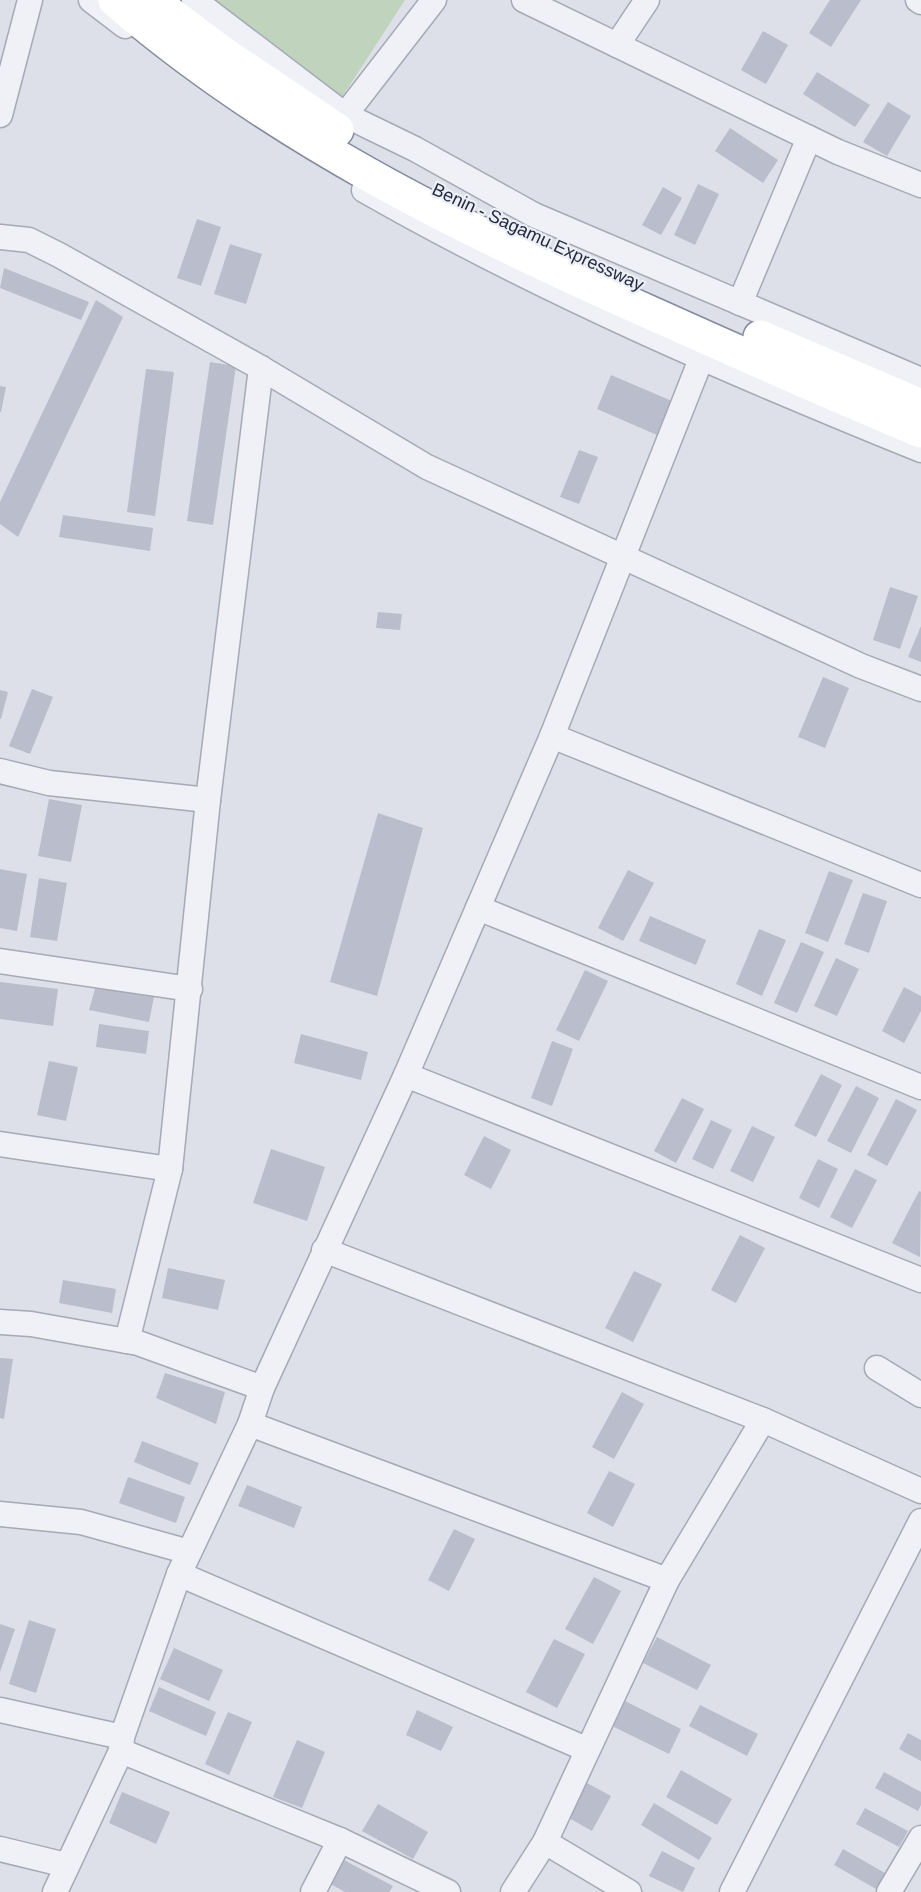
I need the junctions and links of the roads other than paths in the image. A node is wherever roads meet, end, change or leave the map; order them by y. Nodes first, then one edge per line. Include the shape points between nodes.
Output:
1 (30, 0) edge
2 (91, 0) edge
3 (115, 0) edge
4 (152, 0) edge
5 (194, 0) edge
6 (434, 0) edge
7 (524, 0) edge
8 (647, 0) edge
9 (616, 45) junction
10 (345, 115) junction
11 (0, 116) edge
12 (808, 138) junction
13 (921, 184) edge
14 (0, 237) edge
15 (552, 258) junction
16 (741, 303) junction
17 (705, 349) junction
18 (261, 368) junction
19 (921, 380) edge
20 (921, 406) edge
21 (921, 431) edge
22 (921, 450) edge
23 (621, 558) junction
24 (921, 689) edge
25 (552, 736) junction
26 (0, 771) edge
27 (208, 800) junction
28 (921, 885) edge
29 (478, 908) junction
30 (0, 961) edge
31 (190, 989) junction
32 (406, 1075) junction
33 (921, 1088) edge
34 (0, 1144) edge
35 (170, 1169) junction
36 (324, 1250) junction
37 (921, 1280) edge
38 (0, 1322) edge
39 (127, 1341) junction
40 (878, 1368) dead end
41 (262, 1388) junction
42 (921, 1395) edge
43 (763, 1420) junction
44 (250, 1424) junction
45 (921, 1491) edge
46 (0, 1514) edge
47 (921, 1521) edge
48 (189, 1552) junction
49 (179, 1574) junction
50 (667, 1580) junction
51 (0, 1710) edge
52 (122, 1744) junction
53 (586, 1749) junction
54 (921, 1838) edge
55 (340, 1840) junction
56 (545, 1842) junction
57 (0, 1849) edge
58 (66, 1865) junction
59 (55, 1892) edge
60 (313, 1892) edge
61 (448, 1892) edge
62 (513, 1892) edge
63 (629, 1892) edge
64 (732, 1892) edge
65 (889, 1892) edge

1 - 11 street
2 - 17 street via 229,106 343,178 472,249
3 - 15 highway via 226,85 316,143 411,198
4 - 15 highway, Benin - Sagamu Expressway via 359,145
5 - 10 street
6 - 10 street
7 - 9 street
8 - 9 street
9 - 12 street
10 - 16 street via 534,215
12 - 13 street
12 - 16 street
14 - 18 street via 29,240
15 - 17 highway
15 - 20 highway, Benin - Sagamu Expressway
16 - 19 street
17 - 21 highway
17 - 22 street
17 - 23 street
18 - 23 street via 427,467
18 - 27 street
23 - 24 street
23 - 25 street
25 - 28 street
25 - 29 street
26 - 27 street via 49,783
27 - 31 street
29 - 32 street
29 - 33 street
30 - 31 street
31 - 35 street
32 - 36 street
32 - 37 street
34 - 35 street
35 - 39 street
36 - 41 street
36 - 43 street
38 - 39 street
39 - 41 street
40 - 42 street
41 - 44 street
43 - 45 street
43 - 50 street
44 - 48 street
44 - 50 street
46 - 48 street via 81,1522
47 - 64 street
48 - 49 street
49 - 52 street
49 - 53 street
50 - 53 street
51 - 52 street
52 - 55 street
52 - 58 street
53 - 56 street
54 - 65 street
55 - 60 street
55 - 61 street
56 - 62 street
56 - 63 street
57 - 58 street
58 - 59 street

